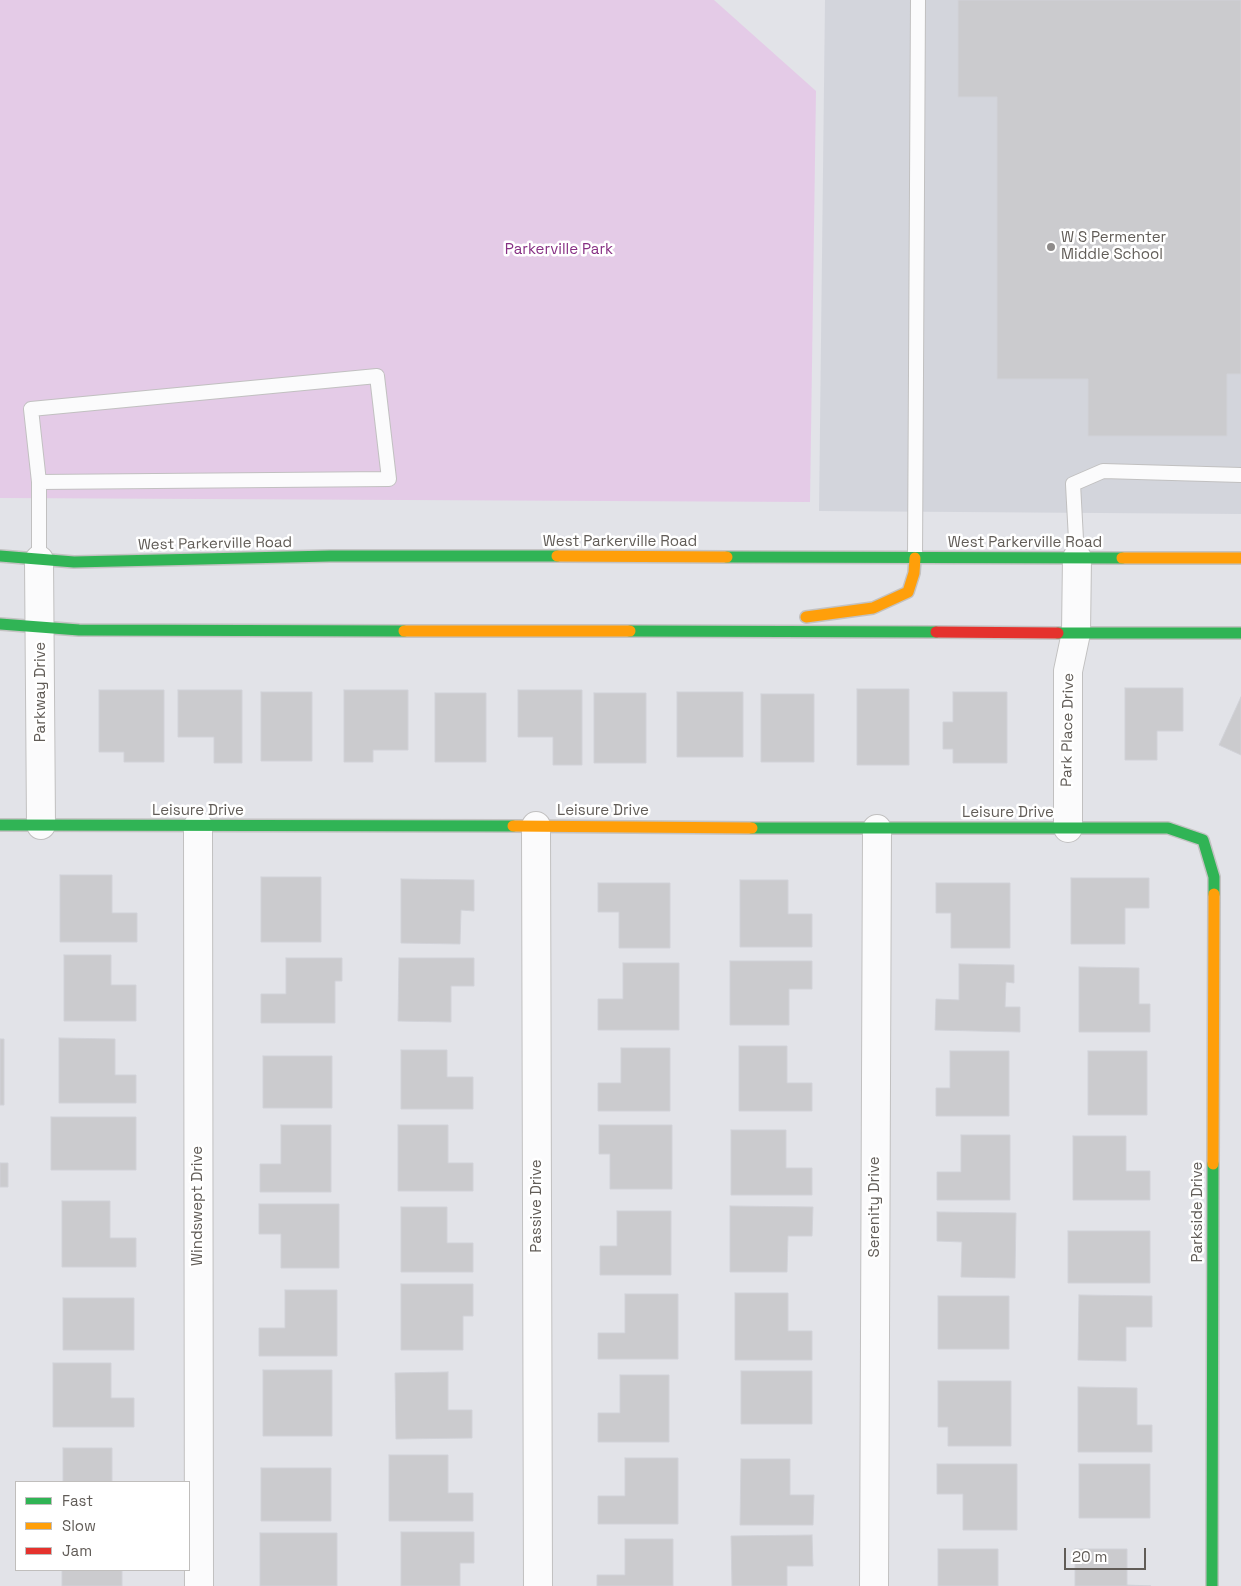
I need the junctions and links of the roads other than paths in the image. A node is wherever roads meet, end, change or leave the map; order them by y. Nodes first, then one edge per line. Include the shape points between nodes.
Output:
1 (918, 0) edge
2 (1241, 475) edge
3 (39, 482) junction
4 (0, 556) edge
5 (915, 558) junction
6 (1077, 558) junction
7 (1241, 558) edge
8 (40, 560) junction
9 (794, 618) dead end
10 (768, 620) dead end
11 (0, 624) edge
12 (40, 628) junction
13 (678, 632) junction
14 (1076, 633) junction
15 (1241, 633) edge
16 (0, 825) edge
17 (41, 825) junction
18 (198, 826) junction
19 (536, 826) junction
20 (877, 828) junction
21 (1068, 828) junction
22 (1203, 840) joint
23 (199, 1586) edge
24 (538, 1586) edge
25 (874, 1586) edge
26 (1212, 1586) edge

1 - 5 lane
2 - 6 lane via 1103,471 1073,484
3 - 3 lane via 31,409 377,376 389,479
3 - 8 lane
4 - 8 main road, West Parkerville Road
5 - 6 main road, West Parkerville Road
5 - 8 main road, West Parkerville Road via 330,556
5 - 9 main road via 908,592 873,608
6 - 7 main road, West Parkerville Road
6 - 14 street, Park Place Drive
8 - 12 street, Parkway Drive
10 - 13 main road
11 - 12 main road
12 - 13 main road
12 - 17 street, Parkway Drive
13 - 14 main road
14 - 15 main road
14 - 21 street, Park Place Drive via 1068,671
16 - 17 main road, Leisure Drive
17 - 18 main road, Leisure Drive
18 - 19 main road, Leisure Drive
18 - 23 street, Windswept Drive
19 - 20 main road, Leisure Drive
19 - 24 street, Passive Drive
20 - 21 main road, Leisure Drive
20 - 25 street, Serenity Drive
21 - 22 main road, Leisure Drive via 1168,828
22 - 26 main road, Parkside Drive via 1214,877

